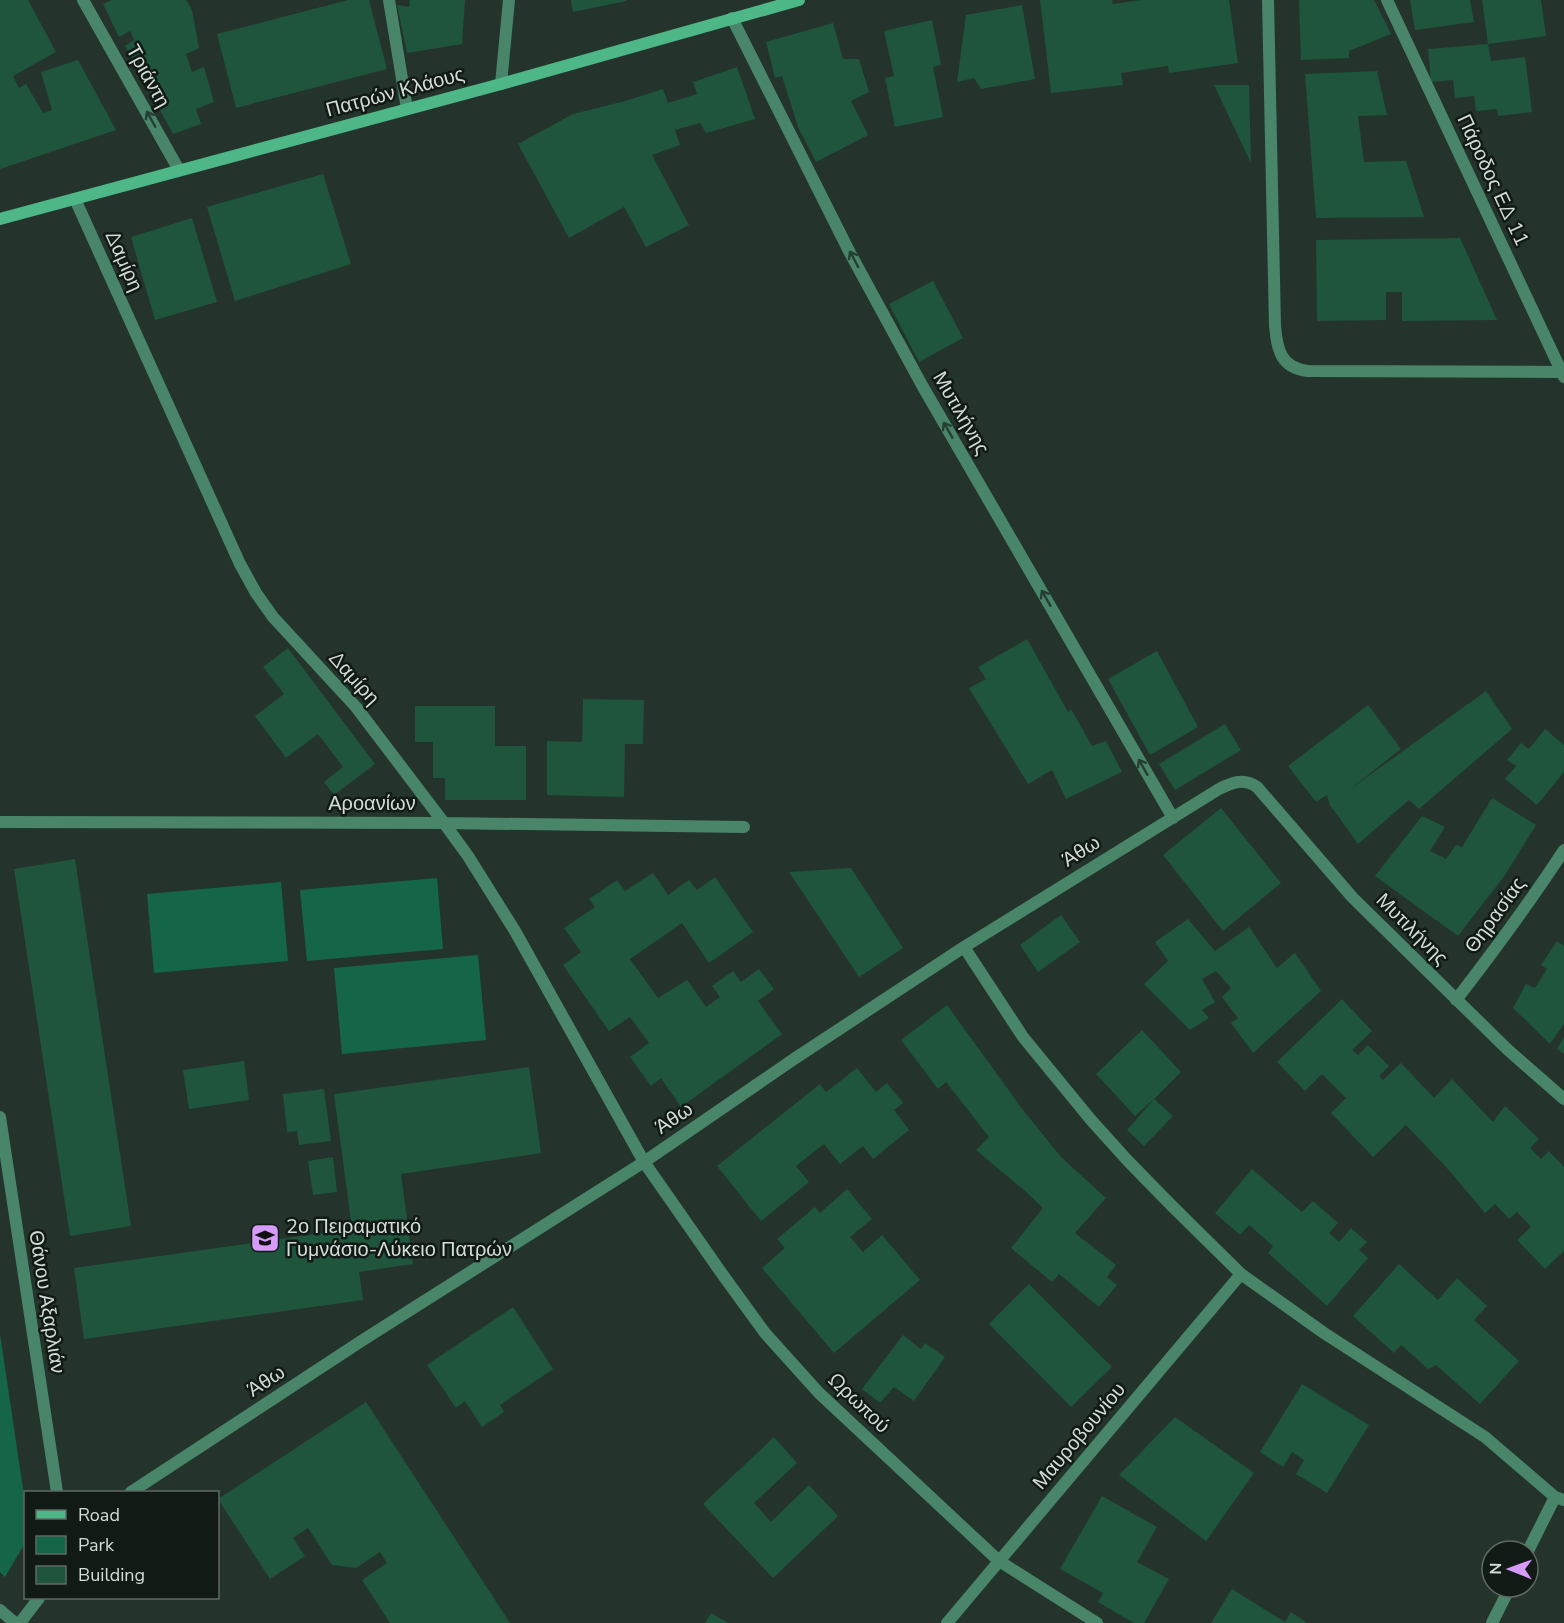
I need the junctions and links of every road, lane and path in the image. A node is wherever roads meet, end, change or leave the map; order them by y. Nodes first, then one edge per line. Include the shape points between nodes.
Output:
1 (83, 0) edge
2 (389, 0) edge
3 (509, 0) edge
4 (799, 0) edge
5 (1268, 0) edge
6 (1387, 0) edge
7 (732, 18) junction
8 (501, 84) junction
9 (407, 109) junction
10 (179, 170) junction
11 (75, 199) junction
12 (0, 219) edge
13 (1563, 374) edge
14 (1242, 781) joint
15 (1173, 818) junction
16 (0, 822) edge
17 (444, 823) junction
18 (744, 827) dead end
19 (1564, 850) edge
20 (964, 947) junction
21 (1456, 1000) junction
22 (1564, 1099) edge
23 (0, 1117) edge
24 (644, 1162) junction
25 (1241, 1274) junction
26 (57, 1491) edge
27 (133, 1491) edge
28 (1559, 1499) edge
29 (1535, 1539) edge
30 (999, 1561) junction
31 (38, 1599) edge
32 (1504, 1599) edge
33 (0, 1610) edge
34 (15, 1623) edge
35 (20, 1623) edge
36 (947, 1623) edge
37 (1097, 1623) edge
38 (1492, 1623) edge

10 -> 1 street, Τριάντη
2 - 9 street
3 - 8 street
4 - 7 main road, Πατρών Κλάους
5 - 13 street via 1275,326 1286,363 1308,371
6 - 13 street, Πάροδος ΕΔ 11
7 - 8 main road, Πατρών Κλάους
15 -> 7 street, Μυτιλήνης via 923,387 850,253
8 - 9 main road, Πατρών Κλάους
9 - 10 main road, Πατρών Κλάους
10 - 11 main road, Πατρών Κλάους
11 - 12 main road, Πατρών Κλάους
11 - 17 street, Δαμίρη via 256,593 286,632 356,707
14 - 15 street, Άθω via 1219,789
14 - 21 street, Μυτιλήνης via 1257,787 1353,898
15 - 20 street, Άθω
16 - 17 street, Αροανίων
17 - 18 street, Αροανίων
17 - 24 street, Δαμίρη via 514,931
19 - 21 street, Θηρασίας
20 - 24 street, Άθω
20 - 25 street via 1023,1036 1091,1120
21 - 22 street, Μυτιλήνης
23 - 26 street, Θάνου Αξαρλιάν
24 - 27 street, Άθω
24 - 30 street, Ωρωπού via 765,1333 819,1393
25 - 28 street via 1485,1437
25 - 30 street, Μαυροβουνίου
28 - 29 street
30 - 36 street, Μαυροβουνίου
30 - 37 street, Ωρωπού
31 - 35 street
32 - 38 street
33 - 34 street

